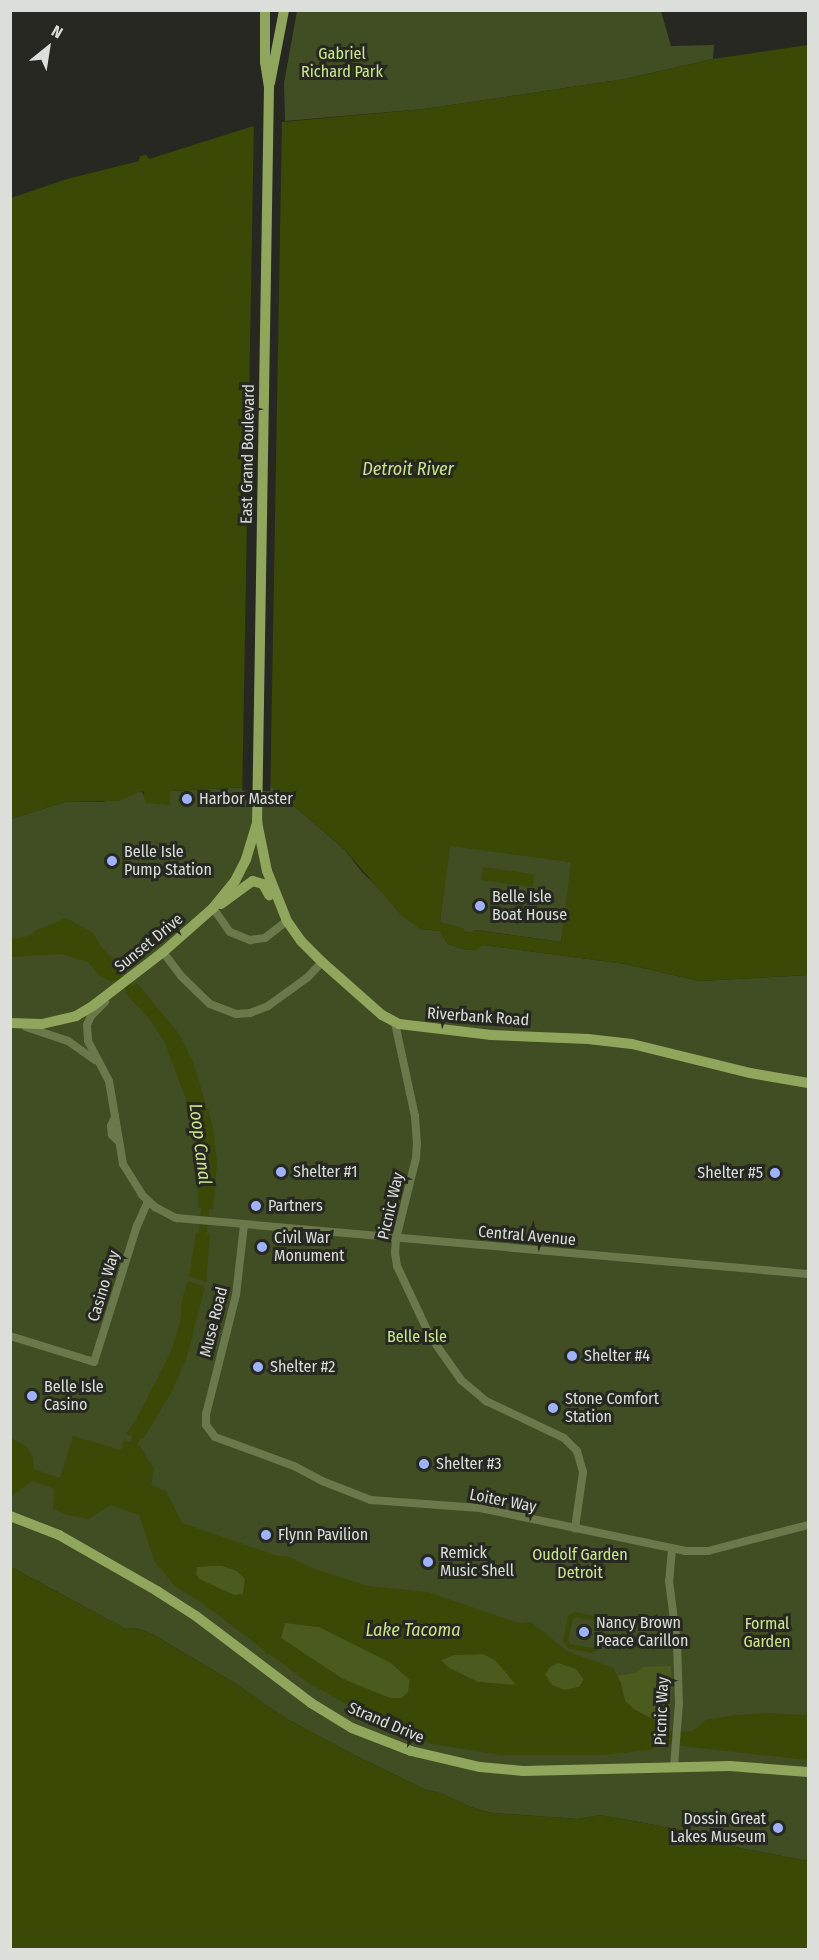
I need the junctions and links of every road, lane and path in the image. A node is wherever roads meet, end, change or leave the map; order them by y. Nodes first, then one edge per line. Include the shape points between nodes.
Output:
1 (264, 10) edge
2 (284, 10) edge
3 (269, 86) junction
4 (257, 819) junction
5 (213, 908) junction
6 (287, 921) junction
7 (163, 951) junction
8 (322, 962) junction
9 (117, 988) junction
10 (13, 1023) edge
11 (395, 1023) junction
12 (102, 1066) junction
13 (808, 1083) edge
14 (148, 1201) junction
15 (243, 1225) junction
16 (396, 1239) junction
17 (808, 1274) edge
18 (10, 1336) edge
19 (206, 1425) joint
20 (10, 1516) edge
21 (808, 1525) edge
22 (574, 1528) junction
23 (672, 1549) junction
24 (674, 1767) junction
25 (808, 1772) edge

1 - 3 street, East Grand Boulevard
2 - 3 street, East Grand Boulevard
3 - 4 street, East Grand Boulevard
4 - 5 street, Sunset Drive via 240,872
4 - 6 street, Riverbank Road via 267,872
5 - 6 street via 230,932 250,940 265,938
5 - 6 street via 256,881 265,887 279,915
5 - 7 street, Sunset Drive
6 - 8 street, Riverbank Road
7 - 8 street via 181,976 210,1004 236,1014 268,1006
7 - 9 street, Sunset Drive
8 - 11 street, Riverbank Road
9 - 10 street, Sunset Drive via 68,1019 42,1024
9 - 12 street via 87,1025 88,1041
10 - 12 street via 68,1041
11 - 13 street, Riverbank Road via 456,1032 632,1044
11 - 16 street, Picnic Way via 417,1137 416,1158
12 - 14 street via 109,1082 128,1176
14 - 15 street, Central Avenue via 176,1218
14 - 18 street, Casino Way via 94,1362
15 - 16 street, Central Avenue
15 - 19 street, Muse Road via 236,1295
16 - 17 street, Central Avenue
16 - 22 street, Picnic Way via 395,1260 412,1302 461,1380 486,1401 564,1438 577,1451 584,1472
19 - 22 street, Loiter Way via 221,1440 371,1500 472,1507
20 - 24 street, Strand Drive via 59,1535 157,1591 311,1703 381,1740 426,1756 523,1771
21 - 23 street, Loiter Way via 708,1551
22 - 23 street, Loiter Way
23 - 24 street, Picnic Way via 669,1581 677,1643
24 - 25 street, Strand Drive via 730,1766

